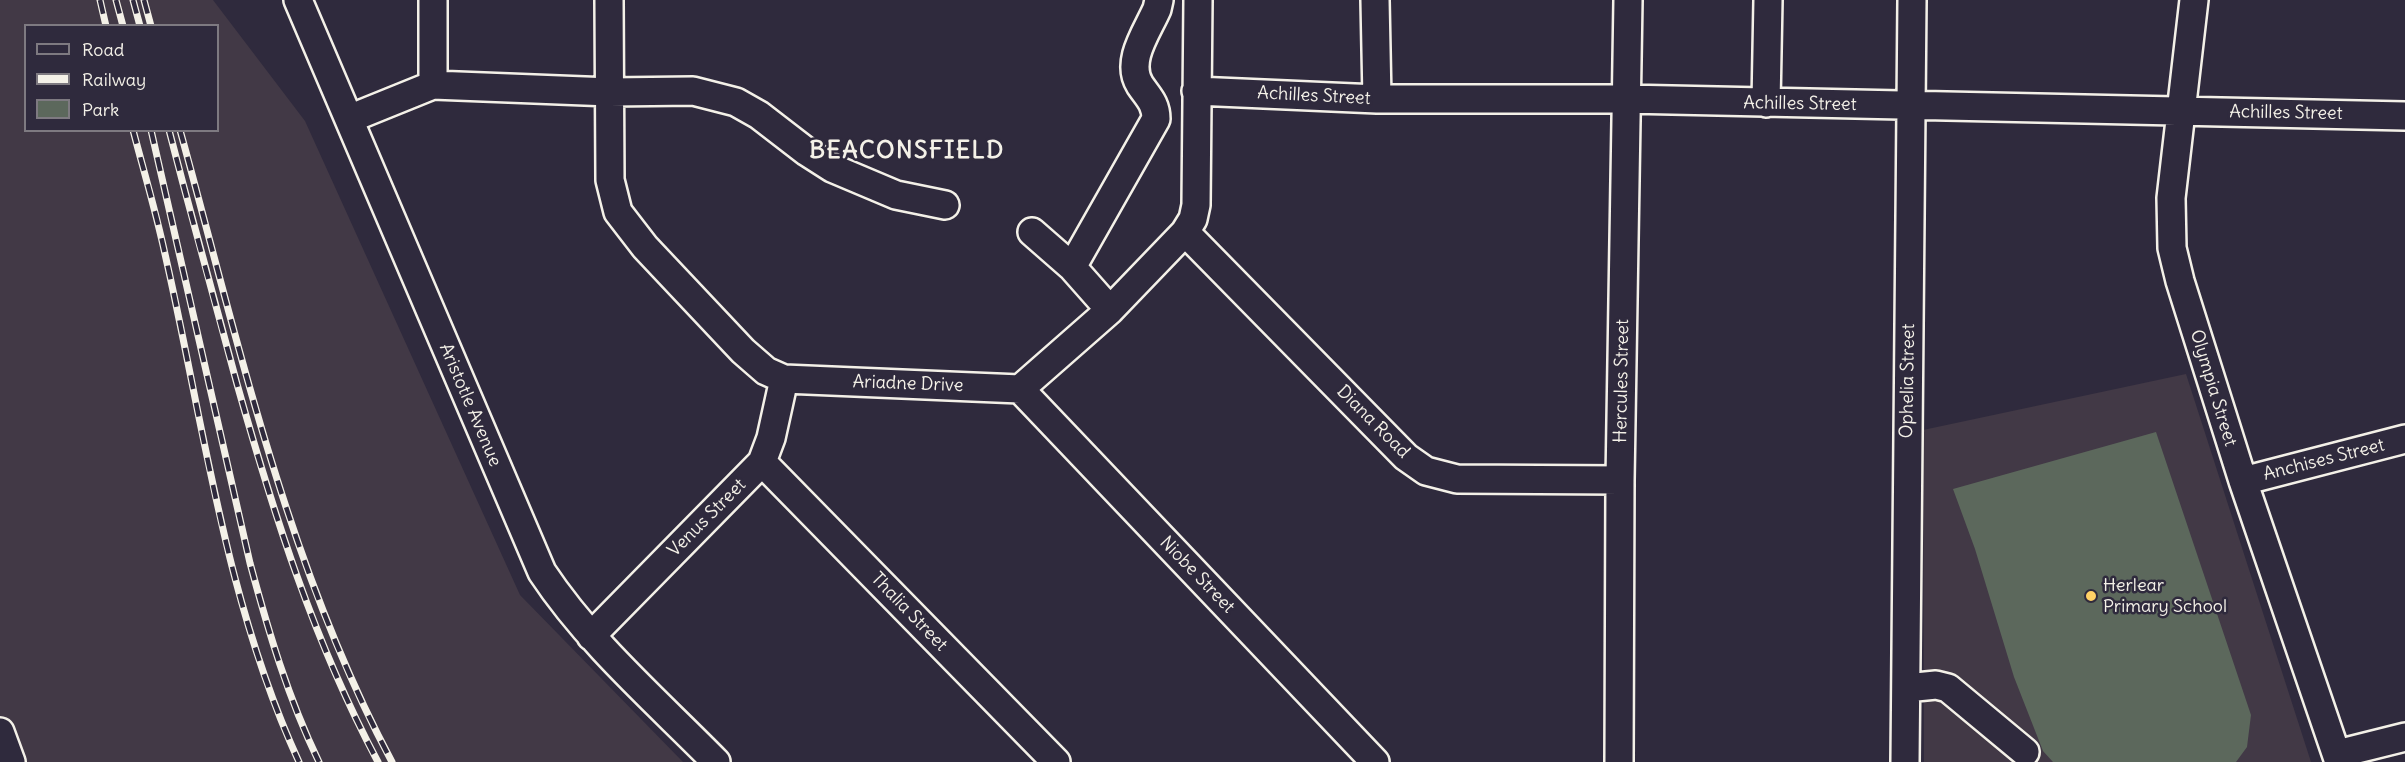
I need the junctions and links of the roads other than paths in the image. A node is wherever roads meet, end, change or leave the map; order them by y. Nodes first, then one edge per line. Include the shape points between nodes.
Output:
1 (298, 0) edge
2 (433, 0) edge
3 (609, 0) edge
4 (1159, 0) edge
5 (1198, 0) edge
6 (1375, 0) edge
7 (1628, 0) edge
8 (1768, 0) edge
9 (1912, 0) edge
10 (2193, 0) edge
11 (433, 85) junction
12 (1196, 91) junction
13 (610, 92) junction
14 (1377, 99) junction
15 (1626, 99) junction
16 (1766, 103) junction
17 (1911, 106) junction
18 (2181, 111) junction
19 (2405, 116) edge
20 (348, 119) junction
21 (945, 205) dead end
22 (1032, 232) dead end
23 (1185, 232) junction
24 (1072, 267) junction
25 (1110, 310) junction
26 (784, 378) junction
27 (1020, 389) junction
28 (2405, 439) edge
29 (762, 462) junction
30 (1620, 480) junction
31 (2243, 481) junction
32 (591, 636) junction
33 (1906, 688) junction
34 (0, 732) edge
35 (2405, 737) edge
36 (2025, 752) dead end
37 (2338, 758) edge
38 (11, 762) edge
39 (716, 762) edge
40 (1056, 762) edge
41 (1375, 762) edge
42 (1619, 762) edge
43 (1905, 762) edge

1 - 20 street, Aristotle Avenue
2 - 11 street
3 - 13 street, Ariadne Drive
4 - 24 street via 1133,61 1138,83 1156,109 1156,119
5 - 12 street
6 - 14 street
7 - 15 street, Hercules Street
8 - 16 street
9 - 17 street, Ophelia Street
10 - 18 street, Olympia Street
11 - 13 street
11 - 20 street
12 - 14 street, Achilles Street
12 - 23 street via 1196,205
13 - 21 street via 693,92 736,102 832,168 896,195
13 - 26 street, Ariadne Drive via 610,180 618,212 645,247 743,351 766,371
14 - 15 street, Achilles Street
15 - 16 street, Achilles Street
15 - 30 street, Hercules Street
16 - 17 street, Achilles Street
17 - 18 street, Achilles Street
17 - 33 street, Ophelia Street
18 - 19 street, Achilles Street
18 - 31 street, Olympia Street via 2171,198 2172,248
20 - 32 street, Aristotle Avenue via 542,572
22 - 24 street
23 - 25 street
23 - 30 street, Diana Road via 1406,457 1426,471 1457,479
24 - 25 street
25 - 27 street
26 - 27 street, Ariadne Drive
26 - 29 street, Venus Street
27 - 41 street, Niobe Street
28 - 31 street, Anchises Street
29 - 32 street, Venus Street
29 - 40 street, Thalia Street
30 - 42 street, Hercules Street
31 - 37 street, Olympia Street
32 - 39 street, Aristotle Avenue
33 - 36 street via 1936,684 1948,687
33 - 43 street, Ophelia Street
34 - 38 street
35 - 37 street

